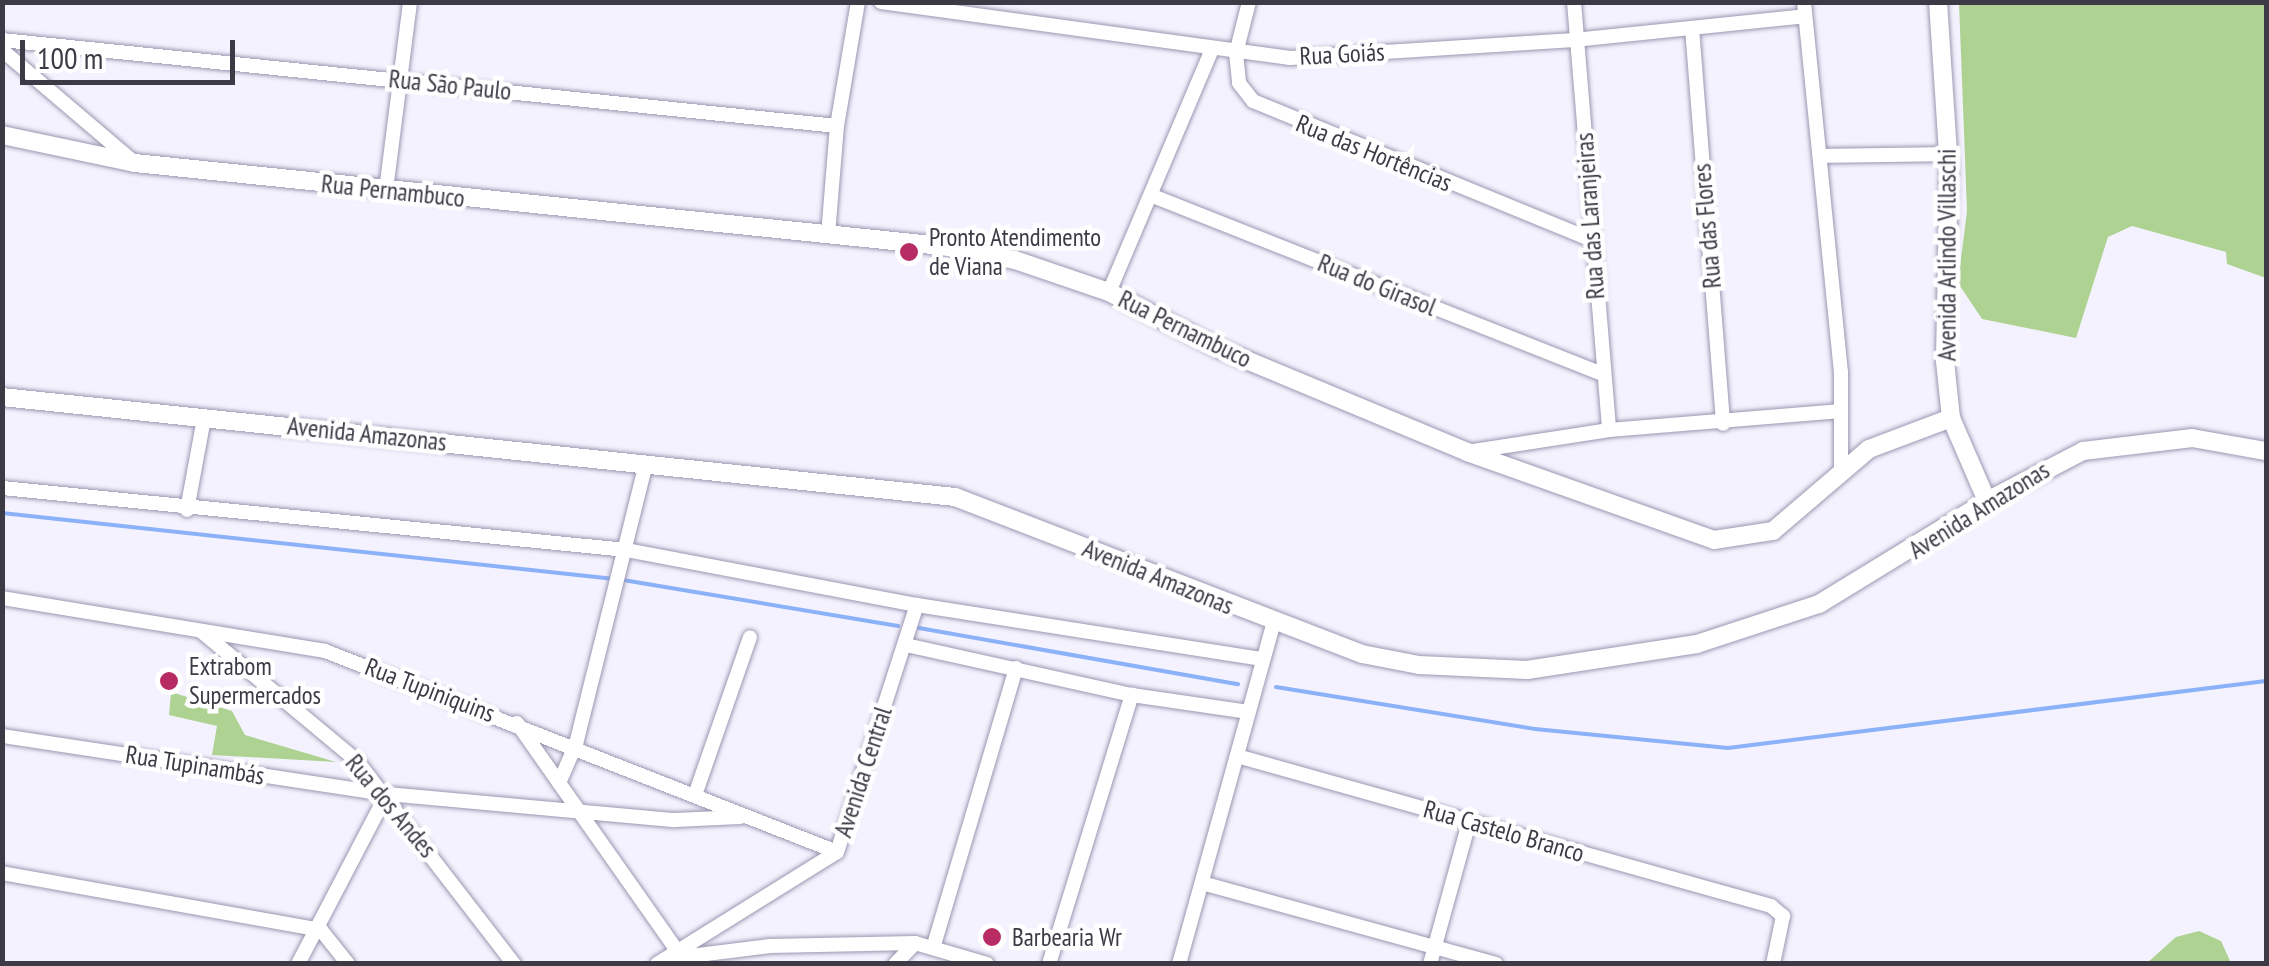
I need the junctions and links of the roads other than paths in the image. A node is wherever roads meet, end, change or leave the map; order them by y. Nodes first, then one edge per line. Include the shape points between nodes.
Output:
1 (410, 2) edge
2 (858, 2) edge
3 (881, 2) edge
4 (1248, 2) edge
5 (1574, 2) edge
6 (1938, 2) edge
7 (1805, 9) edge
8 (1692, 28) junction
9 (2, 40) edge
10 (1574, 40) junction
11 (2, 50) edge
12 (1211, 52) junction
13 (1236, 53) junction
14 (399, 80) junction
15 (837, 126) junction
16 (2, 136) edge
17 (1948, 154) junction
18 (1822, 156) junction
19 (135, 164) junction
20 (386, 190) junction
21 (1153, 196) junction
22 (828, 235) junction
23 (1594, 241) junction
24 (1109, 292) junction
25 (1600, 373) junction
26 (2, 396) edge
27 (1841, 411) junction
28 (204, 418) junction
29 (1951, 418) junction
30 (1723, 424) junction
31 (1609, 430) junction
32 (2266, 451) edge
33 (1467, 452) junction
34 (646, 464) junction
35 (1841, 469) junction
36 (2, 488) edge
37 (1987, 501) junction
38 (187, 510) junction
39 (624, 556) junction
40 (8, 599) edge
41 (917, 605) junction
42 (2, 611) edge
43 (1273, 624) junction
44 (201, 630) junction
45 (750, 637) dead end
46 (906, 644) junction
47 (1261, 659) junction
48 (1016, 668) junction
49 (1132, 695) junction
50 (1249, 712) junction
51 (517, 723) junction
52 (2, 736) edge
53 (576, 744) junction
54 (346, 752) junction
55 (1237, 756) junction
56 (559, 783) junction
57 (325, 784) junction
58 (387, 794) junction
59 (695, 794) junction
60 (581, 810) junction
61 (746, 816) junction
62 (1469, 822) junction
63 (837, 852) junction
64 (2, 873) edge
65 (1202, 882) junction
66 (321, 930) junction
67 (915, 943) junction
68 (934, 945) junction
69 (1436, 945) junction
70 (678, 952) junction
71 (660, 962) edge
72 (298, 964) edge
73 (348, 964) edge
74 (514, 964) edge
75 (895, 964) edge
76 (987, 964) edge
77 (1049, 964) edge
78 (1179, 964) edge
79 (1430, 964) edge
80 (1496, 964) edge
81 (1772, 964) edge

1 - 14 street
2 - 15 street
3 - 12 street, Rua Goiás
4 - 13 street
5 - 10 street, Rua das Laranjeiras
6 - 17 street, Avenida Arlindo Villaschi
7 - 8 street, Rua Goiás
7 - 18 street
8 - 10 street, Rua Goiás
8 - 30 street, Rua das Flores
9 - 14 street, Rua São Paulo
10 - 13 street, Rua Goiás via 1290,58
10 - 23 street, Rua das Laranjeiras
11 - 19 street
12 - 13 street, Rua Goiás
12 - 21 street
13 - 23 street, Rua das Hortências via 1239,83 1253,101
14 - 15 street, Rua São Paulo
14 - 20 street
15 - 22 street
16 - 19 street, Rua Pernambuco
17 - 18 street
17 - 29 street, Avenida Arlindo Villaschi via 1945,361
18 - 27 street
19 - 20 street, Rua Pernambuco
20 - 22 street, Rua Pernambuco
21 - 24 street
21 - 25 street, Rua do Girasol
22 - 24 street, Rua Pernambuco via 980,251
23 - 25 street, Rua das Laranjeiras
24 - 33 street, Rua Pernambuco via 1220,349
25 - 31 street, Rua das Laranjeiras
26 - 28 street, Avenida Amazonas
27 - 30 street
27 - 35 street
28 - 34 street, Avenida Amazonas
28 - 38 street
29 - 35 street, Rua Pernambuco via 1890,439
29 - 37 street, Avenida Arlindo Villaschi
30 - 31 street
31 - 33 street
32 - 37 street, Avenida Amazonas via 2192,438 2115,443 2045,467
33 - 35 street, Rua Pernambuco via 1673,531 1714,540 1772,531
34 - 39 street
34 - 43 street, Avenida Amazonas via 954,497
36 - 38 street
37 - 43 street, Avenida Amazonas via 1820,604 1750,630 1640,657 1527,670 1419,665
38 - 39 street
39 - 41 street
39 - 53 street
40 - 42 street
40 - 44 street, Rua Tupiniquins
41 - 46 street, Avenida Central
41 - 47 street
43 - 47 street
44 - 51 street, Rua Tupiniquins via 324,651
44 - 54 street, Rua dos Andes
45 - 59 street
46 - 48 street
46 - 63 street, Avenida Central
47 - 50 street
48 - 49 street
48 - 68 street
49 - 50 street
49 - 77 street
50 - 55 street
51 - 53 street, Rua Tupiniquins
51 - 56 street
52 - 57 street, Rua Tupinambás
53 - 56 street
53 - 59 street, Rua Tupiniquins
54 - 57 street via 347,774
54 - 58 street, Rua dos Andes
55 - 62 street, Rua Castelo Branco
55 - 65 street
56 - 60 street
57 - 58 street, Rua Tupinambás
58 - 60 street, Rua Tupinambás
58 - 66 street
58 - 74 street, Rua dos Andes
59 - 61 street, Rua Tupiniquins
60 - 61 street, Rua Tupinambás via 675,820
60 - 70 street
61 - 63 street, Rua Tupiniquins
62 - 69 street
62 - 81 street, Rua Castelo Branco via 1771,906 1783,916
63 - 70 street, Avenida Central
64 - 66 street
65 - 69 street
65 - 78 street
66 - 72 street
66 - 73 street
67 - 68 street
67 - 71 street via 770,946
67 - 75 street
68 - 76 street
69 - 79 street
69 - 80 street
70 - 71 street, Avenida Central

